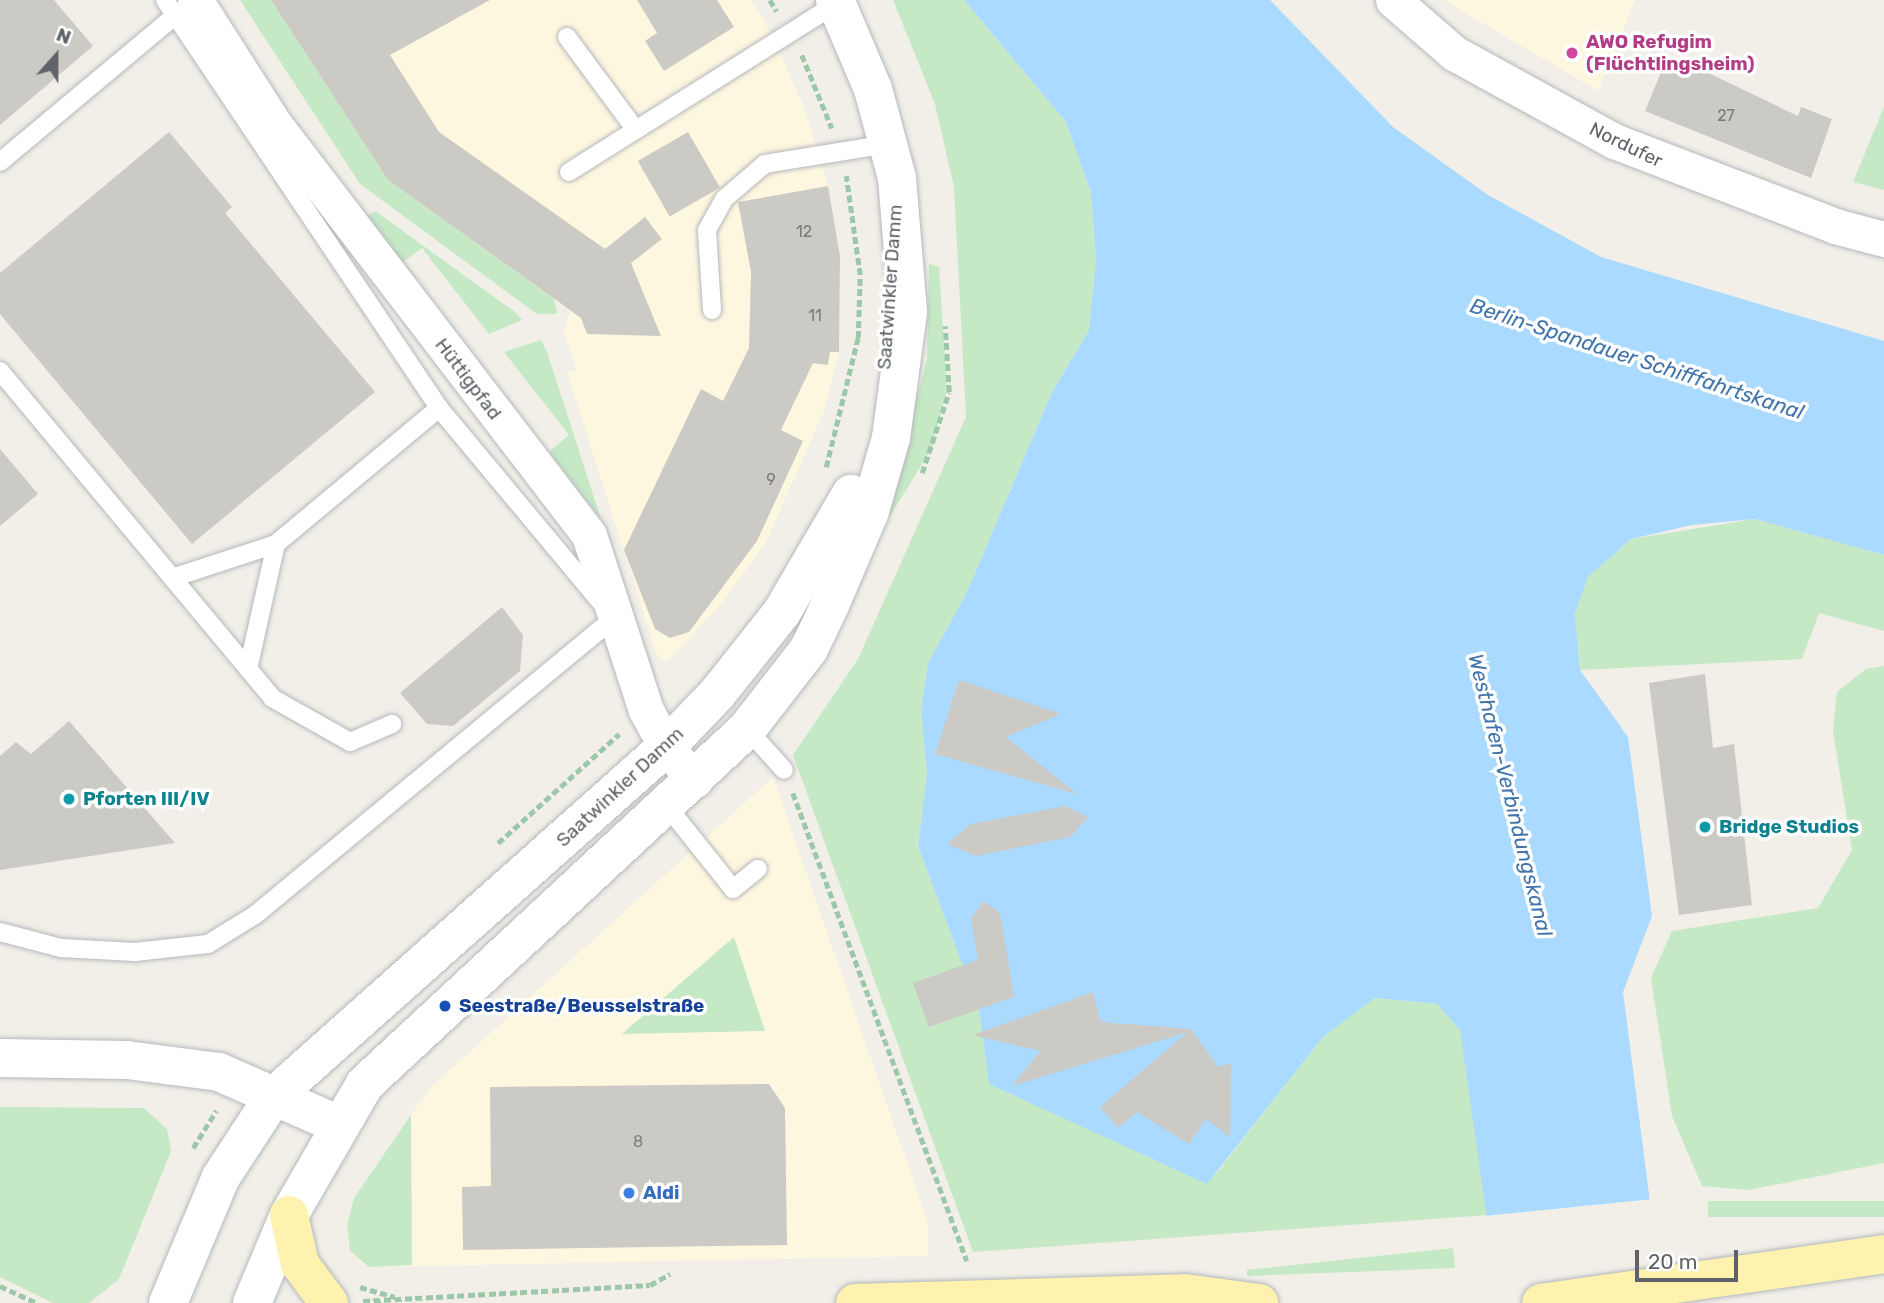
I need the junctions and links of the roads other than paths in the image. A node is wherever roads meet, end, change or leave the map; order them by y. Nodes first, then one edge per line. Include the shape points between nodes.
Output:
1 (165, 0) edge
2 (1394, 0) edge
3 (836, 2) edge
4 (185, 8) edge
5 (567, 37) dead end
6 (635, 129) junction
7 (893, 161) junction
8 (0, 162) edge
9 (569, 173) dead end
10 (1884, 239) edge
11 (712, 310) dead end
12 (0, 372) edge
13 (439, 408) junction
14 (276, 544) junction
15 (172, 578) junction
16 (614, 618) junction
17 (248, 669) junction
18 (392, 724) dead end
19 (747, 729) junction
20 (666, 747) junction
21 (784, 770) road end
22 (695, 780) junction
23 (667, 806) junction
24 (758, 869) dead end
25 (0, 932) edge
26 (0, 1058) edge
27 (274, 1096) junction
28 (337, 1124) junction
29 (289, 1215) junction
30 (1884, 1254) edge
31 (168, 1303) edge
32 (252, 1303) edge
33 (329, 1303) edge
34 (855, 1303) edge
35 (1259, 1303) edge
36 (1541, 1303) edge

1 - 4 lane
2 - 10 street, Nordufer via 1454,53 1614,141 1835,226
3 - 6 lane
3 - 7 main road, Saatwinkler Damm
4 - 8 lane
4 - 13 lane
4 - 16 street, Hüttigpfad via 589,535
5 - 6 lane
6 - 9 lane
7 - 11 lane via 840,155 765,164 724,199 707,230
7 - 19 main road, Saatwinkler Damm via 908,312 891,438 870,511 809,649
7 - 20 main road, Saatwinkler Damm via 884,373 857,481 829,540 782,612
12 - 15 lane
13 - 14 lane
13 - 16 lane
14 - 15 lane
14 - 17 lane
15 - 17 lane
16 - 20 street, Hüttigpfad via 646,710
16 - 25 lane via 255,915 208,944 135,952 61,948
17 - 18 lane via 272,698 330,736 350,742
19 - 21 lane
19 - 22 main road, Saatwinkler Damm
20 - 22 street, Hüttigpfad
20 - 27 main road, Saatwinkler Damm
22 - 23 main road, Saatwinkler Damm
23 - 24 lane via 733,889
23 - 28 main road, Saatwinkler Damm via 396,1049
26 - 27 main road via 127,1060 219,1072
27 - 28 main road
27 - 31 main road, Saatwinkler Damm via 221,1177
28 - 29 main road, Saatwinkler Damm
29 - 32 main road, Saatwinkler Damm
29 - 33 main road via 300,1264
30 - 36 main road
34 - 35 main road via 1185,1293

